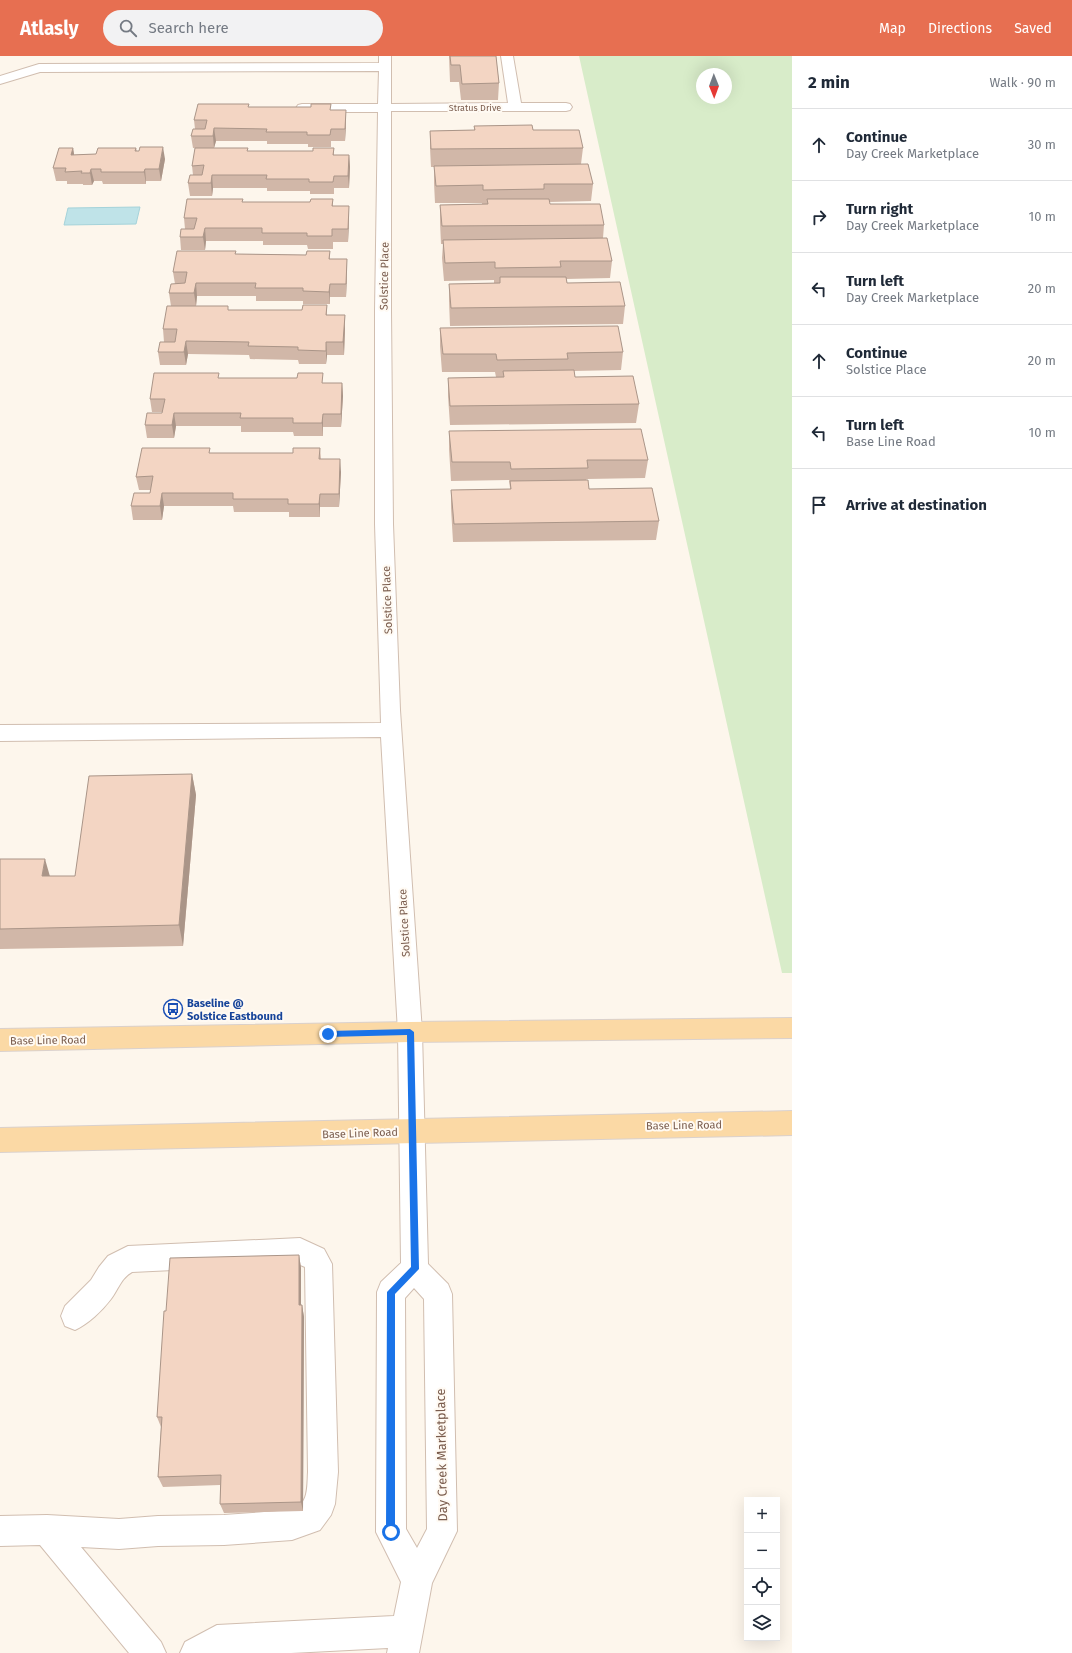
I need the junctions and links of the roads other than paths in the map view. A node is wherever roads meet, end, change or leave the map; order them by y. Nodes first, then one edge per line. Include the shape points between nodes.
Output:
1 (507, 56) edge
2 (385, 62) edge
3 (1, 82) edge
4 (515, 107) junction
5 (566, 107) dead end
6 (292, 108) edge
7 (384, 108) junction
8 (392, 730) junction
9 (0, 733) edge
10 (792, 1028) edge
11 (410, 1032) junction
12 (0, 1040) edge
13 (792, 1123) edge
14 (411, 1131) junction
15 (0, 1140) edge
16 (415, 1269) junction
17 (75, 1316) dead end
18 (47, 1530) junction
19 (0, 1531) edge
20 (417, 1580) junction
21 (405, 1642) edge
22 (150, 1653) edge
23 (196, 1653) edge

1 - 4 street
2 - 3 street via 39,68 16,74
2 - 7 street, Solstice Place
4 - 5 street, Stratus Drive
4 - 7 street, Stratus Drive
6 - 7 street, Stratus Drive
7 - 8 street, Solstice Place via 384,517
8 - 9 street
8 - 11 street, Solstice Place
10 - 11 main road, Base Line Road
11 - 12 main road, Base Line Road
11 - 14 street, Solstice Place
13 - 14 main road, Base Line Road
14 - 15 main road, Base Line Road via 328,1135
14 - 16 street
16 - 20 street, Day Creek Marketplace via 438,1294 442,1531
16 - 20 street via 391,1292 391,1532
17 - 18 street via 101,1290 118,1266 128,1259 300,1251 314,1258 318,1264 324,1472 320,1504 309,1519 292,1525 119,1534
18 - 19 street
18 - 22 street
20 - 21 street, Day Creek Marketplace
21 - 23 street via 217,1641

